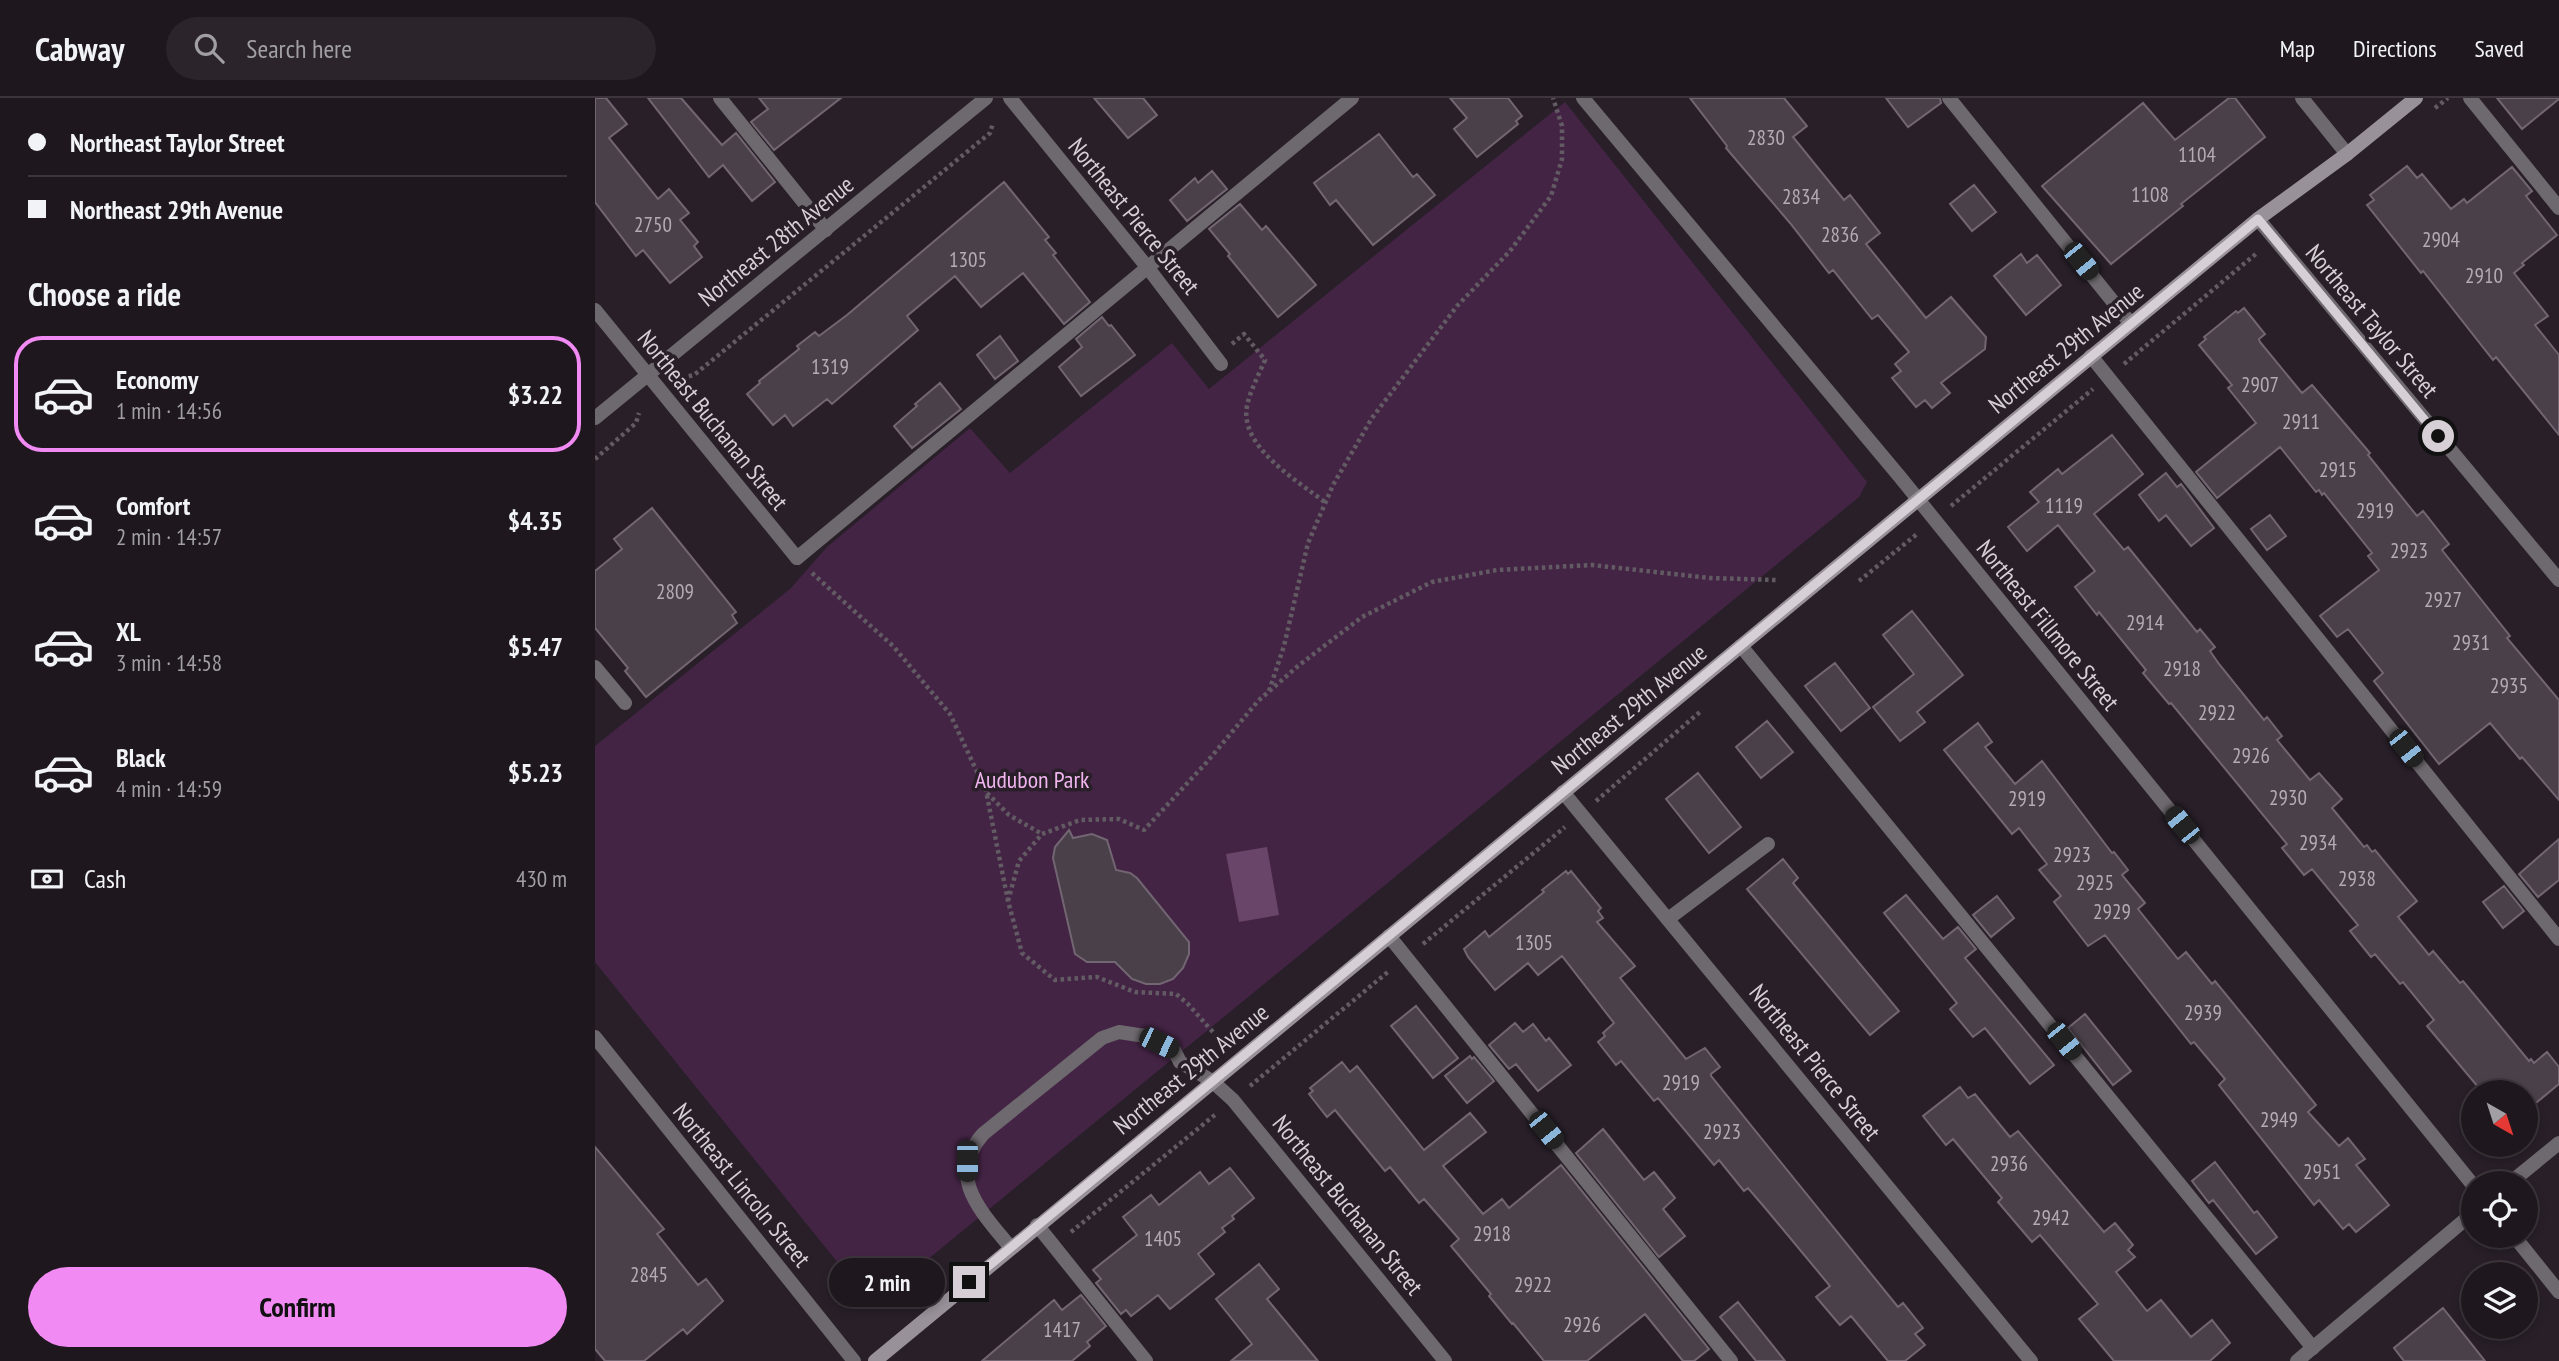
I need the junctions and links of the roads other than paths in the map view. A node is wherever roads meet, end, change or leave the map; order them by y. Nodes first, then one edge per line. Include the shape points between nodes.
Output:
1 (720, 98) edge
2 (986, 98) edge
3 (1010, 98) edge
4 (1352, 98) edge
5 (1583, 98) edge
6 (1949, 98) edge
7 (2302, 98) edge
8 (2416, 98) edge
9 (2470, 98) edge
10 (2347, 154) junction
11 (2559, 208) edge
12 (2258, 219) junction
13 (826, 229) junction
14 (1148, 268) junction
15 (595, 310) edge
16 (2131, 324) junction
17 (2091, 356) junction
18 (1219, 360) road end
19 (647, 376) junction
20 (595, 418) edge
21 (1918, 499) junction
22 (2559, 580) edge
23 (1741, 646) junction
24 (595, 667) edge
25 (625, 703) dead end
26 (1563, 792) junction
27 (1768, 844) dead end
28 (1668, 919) junction
29 (1389, 936) junction
30 (2559, 939) edge
31 (595, 1037) edge
32 (1212, 1081) junction
33 (2559, 1143) edge
34 (2462, 1171) edge
35 (2525, 1171) edge
36 (2461, 1223) edge
37 (1037, 1225) junction
38 (1010, 1247) junction
39 (2524, 1248) edge
40 (2559, 1292) edge
41 (2313, 1348) junction
42 (854, 1361) edge
43 (875, 1361) edge
44 (1146, 1361) edge
45 (1445, 1361) edge
46 (1731, 1361) edge
47 (2031, 1361) edge
48 (2297, 1361) edge

1 - 13 street
2 - 13 street, Northeast 28th Avenue
3 - 14 street, Northeast Pierce Street
4 - 14 street
5 - 21 street, Northeast Fillmore Street
6 - 16 street
7 - 10 street
8 - 10 street, Northeast 29th Avenue
9 - 11 street
10 - 12 street, Northeast 29th Avenue
12 - 16 street, Northeast 29th Avenue
12 - 22 street, Northeast Taylor Street
13 - 19 street, Northeast 28th Avenue
14 - 18 street, Northeast Pierce Street
14 - 19 street, Northeast Buchanan Street via 797,558
15 - 19 street, Northeast Buchanan Street
16 - 17 street, Northeast 29th Avenue
17 - 21 street, Northeast 29th Avenue
17 - 30 street
19 - 20 street, Northeast 28th Avenue
21 - 23 street, Northeast 29th Avenue
21 - 34 street, Northeast Fillmore Street
23 - 26 street, Northeast 29th Avenue
23 - 41 street
24 - 25 street
26 - 28 street, Northeast Pierce Street
26 - 29 street, Northeast 29th Avenue
27 - 28 street
28 - 47 street, Northeast Pierce Street
29 - 32 street, Northeast 29th Avenue
29 - 46 street
31 - 42 street, Northeast Lincoln Street
32 - 37 street, Northeast 29th Avenue
32 - 38 street, Northeast Buchanan Street via 1181,1062 1174,1050 1145,1036 1119,1032 1102,1038 983,1134 967,1161 967,1181 976,1204
32 - 45 street, Northeast Buchanan Street via 1233,1100
33 - 35 street
36 - 41 street
37 - 38 street, Northeast 29th Avenue
37 - 44 street
38 - 43 street, Northeast 29th Avenue
39 - 40 street
41 - 48 street

